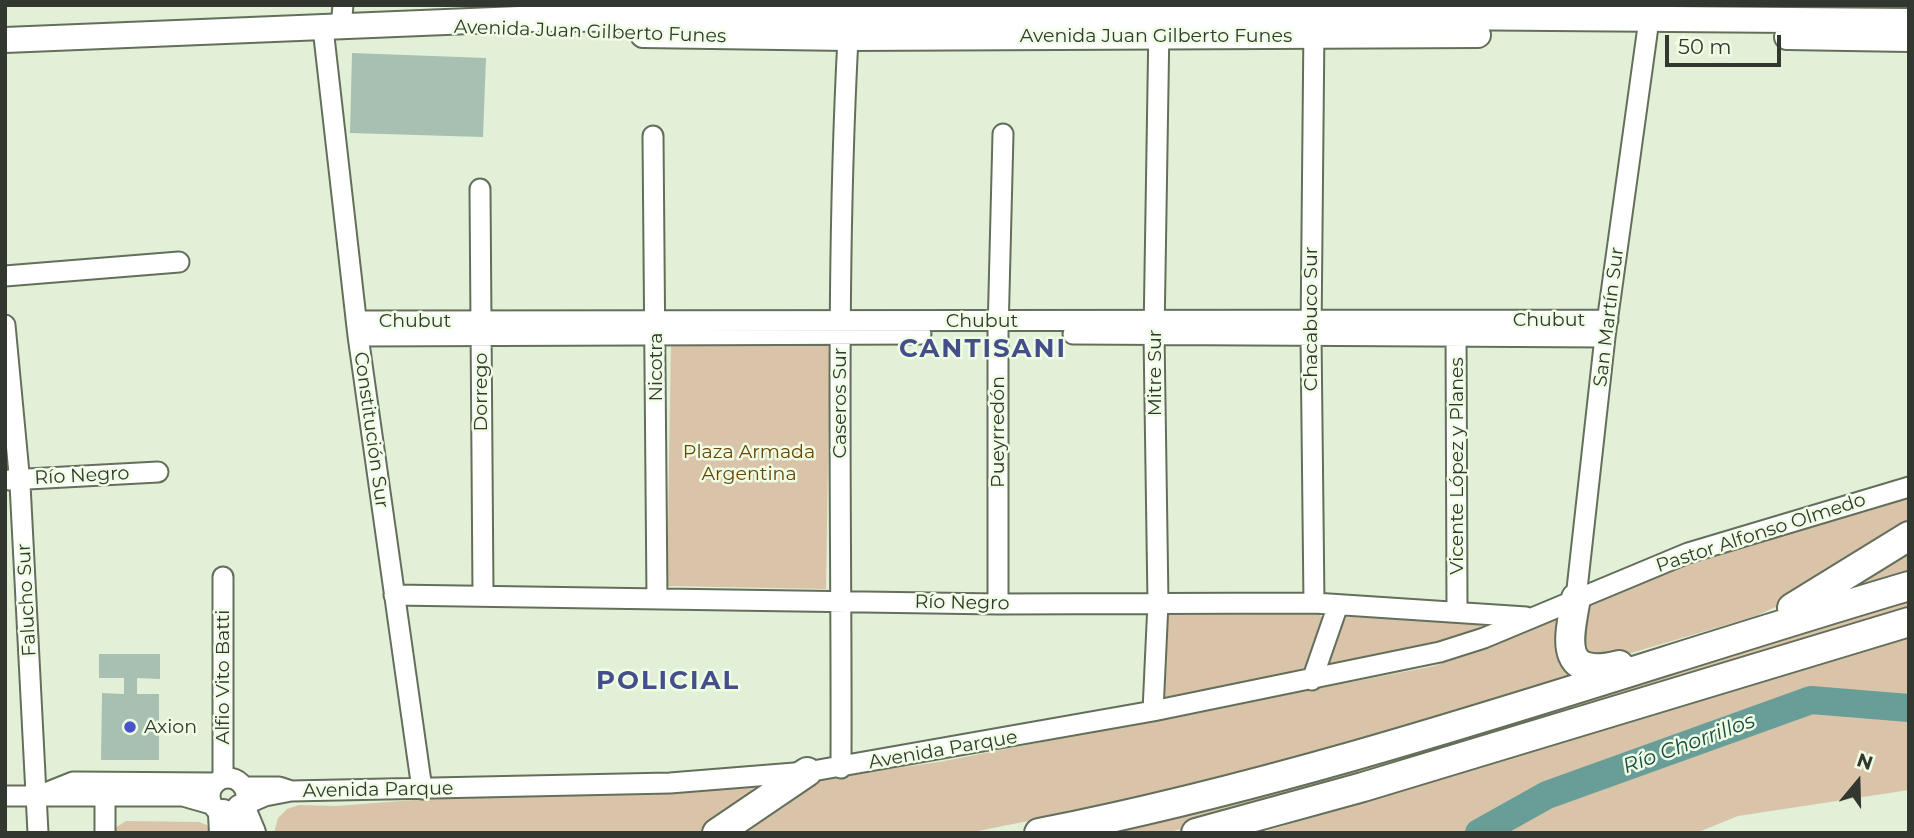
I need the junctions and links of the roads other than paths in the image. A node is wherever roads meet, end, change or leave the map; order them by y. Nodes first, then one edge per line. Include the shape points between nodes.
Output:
1 (406, 15) edge
2 (1158, 19) edge
3 (1314, 19) edge
4 (336, 20) edge
5 (1909, 20) edge
6 (1649, 21) edge
7 (954, 27) junction
8 (848, 38) junction
9 (5, 40) edge
10 (1909, 40) edge
11 (1003, 134) dead end
12 (653, 135) dead end
13 (480, 189) dead end
14 (179, 262) dead end
15 (5, 276) edge
16 (5, 325) edge
17 (998, 327) junction
18 (357, 328) junction
19 (481, 328) junction
20 (840, 328) junction
21 (1154, 328) junction
22 (1311, 328) junction
23 (1456, 328) junction
24 (656, 329) junction
25 (1607, 329) junction
26 (158, 472) dead end
27 (12, 480) edge
28 (1909, 487) edge
29 (1909, 536) edge
30 (223, 577) dead end
31 (1909, 586) edge
32 (482, 594) junction
33 (394, 595) junction
34 (657, 598) junction
35 (1576, 598) junction
36 (842, 602) junction
37 (1157, 603) junction
38 (1314, 603) junction
39 (998, 604) junction
40 (1338, 605) junction
41 (1457, 611) junction
42 (1531, 618) junction
43 (1909, 622) edge
44 (1743, 635) junction
45 (1312, 680) junction
46 (1153, 711) junction
47 (841, 768) junction
48 (807, 772) junction
49 (219, 781) junction
50 (422, 789) junction
51 (5, 796) edge
52 (38, 796) junction
53 (105, 796) junction
54 (234, 812) edge
55 (38, 833) edge
56 (105, 833) edge
57 (717, 833) edge
58 (1039, 833) edge
59 (1196, 833) edge

1 - 4 main road, Avenida Juan Gilberto Funes
1 - 7 main road, Avenida Juan Gilberto Funes
1 - 8 main road, Avenida Juan Gilberto Funes via 524,33
2 - 3 main road, Avenida Juan Gilberto Funes
2 - 7 main road, Avenida Juan Gilberto Funes
2 - 21 street, Mitre Sur
3 - 6 main road, Avenida Juan Gilberto Funes
3 - 22 street, Chacabuco Sur
4 - 9 main road, Avenida Juan Gilberto Funes
4 - 18 street, Constitución Sur
5 - 6 main road, Avenida Juan Gilberto Funes
6 - 10 main road, Avenida Juan Gilberto Funes
6 - 25 street, San Martín Sur
7 - 8 main road, Avenida Juan Gilberto Funes
8 - 20 street, Caseros Sur
11 - 17 street, Pueyrredón
12 - 24 street, Nicotra
13 - 19 street, Dorrego
14 - 15 street
16 - 27 street, Falucho Sur
17 - 20 street, Chubut
17 - 21 street, Chubut
17 - 39 street, Pueyrredón
18 - 19 street, Chubut
18 - 33 street, Constitución Sur
19 - 24 street, Chubut
19 - 32 street, Dorrego
20 - 24 street, Chubut
20 - 36 street, Caseros Sur
21 - 22 street, Chubut
21 - 37 street, Mitre Sur
22 - 23 street, Chubut
22 - 38 street, Chacabuco Sur
23 - 25 street, Chubut
23 - 41 street, Vicente López y Planes
24 - 34 street, Nicotra
25 - 35 street, San Martín Sur
26 - 27 street, Río Negro
27 - 52 street, Falucho Sur
28 - 35 street, Pastor Alfonso Olmedo via 1688,553
29 - 44 highway via 1829,588
30 - 49 street, Alfio Vito Batti
31 - 44 highway
32 - 33 street, Río Negro
32 - 34 street, Río Negro
33 - 50 street, Constitución Sur
34 - 36 street, Río Negro
35 - 42 street, Avenida Parque
35 - 44 highway via 1568,643 1576,661 1590,668 1609,668
36 - 39 street, Río Negro
36 - 47 street, Caseros Sur
37 - 38 street, Río Negro
37 - 39 street, Río Negro
37 - 46 street, Mitre Sur
38 - 40 street, Río Negro
40 - 41 street, Río Negro
40 - 45 street
41 - 42 street, Río Negro
42 - 45 street, Avenida Parque via 1440,652
43 - 59 highway
44 - 58 highway via 1344,757
45 - 46 street, Avenida Parque
46 - 47 street, Avenida Parque
47 - 48 street, Avenida Parque
48 - 50 street, Avenida Parque via 670,783
48 - 57 highway
49 - 52 street via 73,782
49 - 54 street, Alfio Vito Batti via 210,792
49 - 54 street via 235,779
50 - 54 street, Avenida Parque via 291,791 265,796
51 - 52 street
52 - 53 street
52 - 55 street, Falucho Sur
53 - 54 street via 183,796
53 - 56 street

